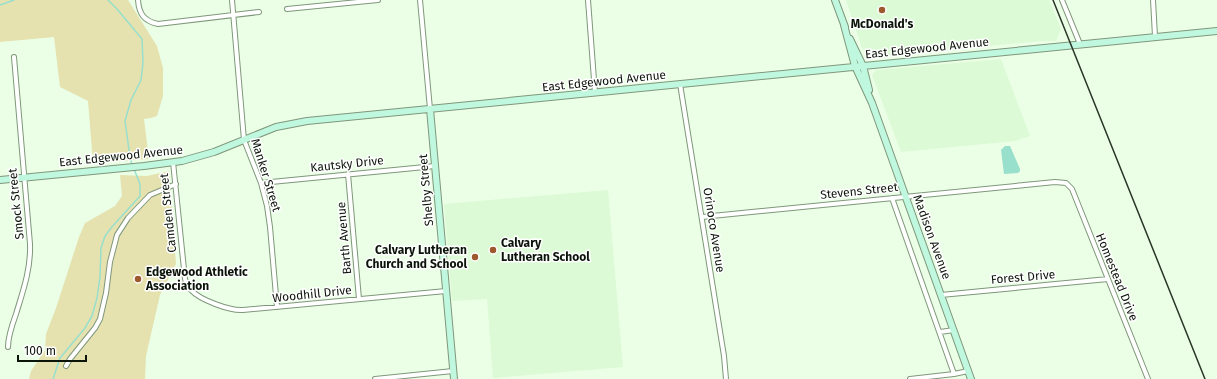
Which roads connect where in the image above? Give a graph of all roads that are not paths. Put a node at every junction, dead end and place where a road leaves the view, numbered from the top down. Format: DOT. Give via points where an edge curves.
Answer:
graph roads {
  1 [pos="138,0"];
  2 [pos="232,0"];
  3 [pos="378,0"];
  4 [pos="420,0"];
  5 [pos="588,0"];
  6 [pos="835,0"];
  7 [pos="1062,0"];
  8 [pos="1152,0"];
  9 [pos="287,9"];
  10 [pos="259,12"];
  11 [pos="233,14"];
  12 [pos="844,25"];
  13 [pos="1217,31"];
  14 [pos="1155,36"];
  15 [pos="1080,44"];
  16 [pos="14,57"];
  17 [pos="855,66"];
  18 [pos="863,66"];
  19 [pos="680,84"];
  20 [pos="595,93"];
  21 [pos="872,103"];
  22 [pos="430,109"];
  23 [pos="244,140"];
  24 [pos="173,162"];
  25 [pos="435,166"];
  26 [pos="348,174"];
  27 [pos="24,177"];
  28 [pos="0,180"];
  29 [pos="260,183"];
  30 [pos="1066,183"];
  31 [pos="176,184"];
  32 [pos="906,196"];
  33 [pos="892,198"];
  34 [pos="702,217"];
  35 [pos="1108,279"];
  36 [pos="187,285"];
  37 [pos="446,291"];
  38 [pos="941,295"];
  39 [pos="359,299"];
  40 [pos="277,307"];
  41 [pos="954,330"];
  42 [pos="940,332"];
  43 [pos="8,347"];
  44 [pos="66,366"];
  45 [pos="453,371"];
  46 [pos="968,371"];
  47 [pos="954,374"];
  48 [pos="375,379"];
  49 [pos="454,379"];
  50 [pos="726,379"];
  51 [pos="910,379"];
  52 [pos="971,379"];
  53 [pos="1148,379"];
  1 -- 11 [label="street" via="139,11 143,17 158,24"];
  2 -- 11 [label="street, Manker Street"];
  3 -- 9 [label="street"];
  4 -- 22 [label="street, Shelby Street"];
  5 -- 20 [label="street"];
  6 -- 12 [label="main road, Madison Avenue"];
  7 -- 15 [label="street"];
  8 -- 14 [label="street"];
  10 -- 11 [label="street"];
  11 -- 23 [label="street, Manker Street"];
  12 -- 17 [label="main road, Madison Avenue"];
  12 -- 18 [label="main road, Madison Avenue"];
  13 -- 14 [label="main road, East Edgewood Avenue"];
  14 -- 15 [label="main road, East Edgewood Avenue"];
  15 -- 18 [label="main road, East Edgewood Avenue"];
  16 -- 27 [label="street, Smock Street"];
  17 -- 18 [label="main road, East Edgewood Avenue"];
  17 -- 19 [label="main road, East Edgewood Avenue"];
  17 -- 21 [label="main road, Madison Avenue"];
  18 -- 21 [label="main road, Madison Avenue"];
  19 -- 20 [label="main road, East Edgewood Avenue"];
  19 -- 34 [label="street, Orinoco Avenue"];
  20 -- 22 [label="main road, East Edgewood Avenue"];
  21 -- 32 [label="main road, Madison Avenue"];
  22 -- 23 [label="main road, East Edgewood Avenue" via="301,121 276,127"];
  22 -- 25 [label="main road, Shelby Street"];
  23 -- 24 [label="main road, East Edgewood Avenue" via="206,155"];
  23 -- 29 [label="street, Manker Street"];
  24 -- 27 [label="main road, East Edgewood Avenue"];
  24 -- 31 [label="street, Camden Street"];
  25 -- 26 [label="street, Kautsky Drive"];
  25 -- 37 [label="main road, Shelby Street"];
  26 -- 29 [label="street, Kautsky Drive"];
  26 -- 39 [label="street, Barth Avenue"];
  27 -- 28 [label="main road, East Edgewood Avenue"];
  27 -- 43 [label="street, Smock Street" via="30,257 28,276"];
  29 -- 40 [label="street, Manker Street" via="269,218"];
  30 -- 32 [label="street, Stevens Street"];
  30 -- 35 [label="street, Homestead Drive" via="1072,189"];
  31 -- 36 [label="street, Camden Street"];
  31 -- 44 [label="street" via="150,195 128,218 117,235 100,319"];
  32 -- 33 [label="street, Stevens Street"];
  32 -- 38 [label="main road, Madison Avenue"];
  33 -- 34 [label="street, Stevens Street"];
  33 -- 42 [label="street, Madison Avenue"];
  34 -- 50 [label="street, Orinoco Avenue"];
  35 -- 38 [label="street, Forest Drive"];
  35 -- 53 [label="street, Homestead Drive"];
  36 -- 40 [label="street, Woodhill Drive" via="195,294 230,310"];
  37 -- 39 [label="street, Woodhill Drive"];
  37 -- 45 [label="main road, Shelby Street"];
  38 -- 41 [label="main road, Madison Avenue"];
  39 -- 40 [label="street, Woodhill Drive"];
  41 -- 42 [label="street"];
  41 -- 46 [label="main road, Madison Avenue"];
  42 -- 47 [label="street, Madison Avenue"];
  45 -- 48 [label="street"];
  45 -- 49 [label="main road, Shelby Street"];
  46 -- 47 [label="street"];
  46 -- 52 [label="main road, Madison Avenue"];
  47 -- 51 [label="street"];
}
